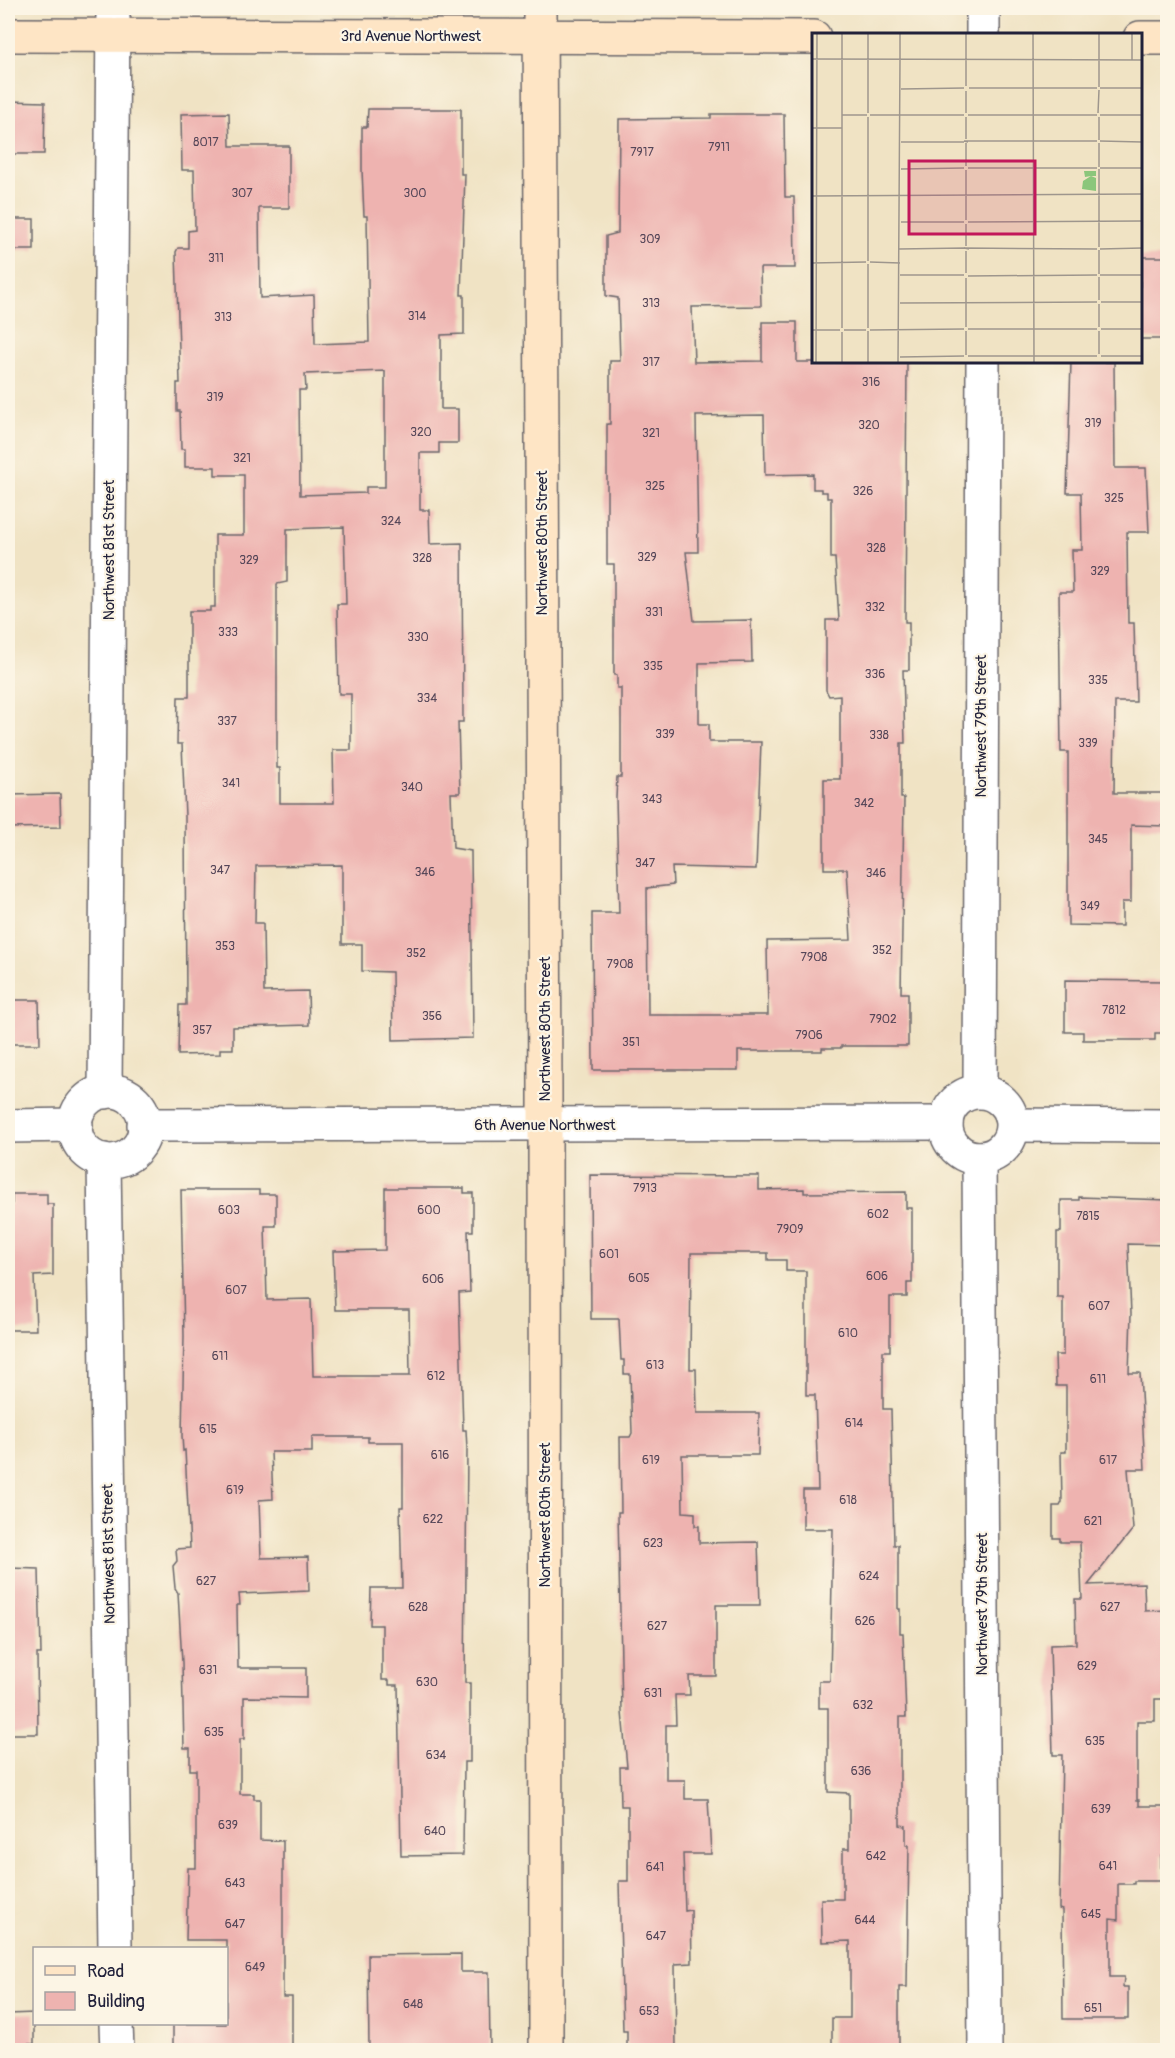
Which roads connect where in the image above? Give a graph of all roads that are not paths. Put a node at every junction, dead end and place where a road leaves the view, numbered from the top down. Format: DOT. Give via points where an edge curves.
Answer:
graph roads {
  1 [pos="983,8"];
  2 [pos="113,22"];
  3 [pos="539,22"];
  4 [pos="983,33"];
  5 [pos="8,35"];
  6 [pos="812,37"];
  7 [pos="1142,38"];
  8 [pos="1167,38"];
  9 [pos="983,363"];
  10 [pos="980,1091"];
  11 [pos="105,1092"];
  12 [pos="946,1123"];
  13 [pos="76,1125"];
  14 [pos="144,1125"];
  15 [pos="1013,1125"];
  16 [pos="8,1126"];
  17 [pos="545,1126"];
  18 [pos="1167,1126"];
  19 [pos="979,1158"];
  20 [pos="104,1160"];
  21 [pos="115,1947"];
  22 [pos="116,2025"];
  23 [pos="117,2050"];
  24 [pos="546,2050"];
  25 [pos="985,2050"];
  1 -- 4 [label="street"];
  2 -- 3 [label="street, 3rd Avenue Northwest"];
  2 -- 5 [label="street, 3rd Avenue Northwest"];
  2 -- 11 [label="street, Northwest 81st Street"];
  3 -- 6 [label="street, 3rd Avenue Northwest"];
  3 -- 17 [label="street, Northwest 80th Street"];
  7 -- 8 [label="street"];
  9 -- 10 [label="street, Northwest 79th Street"];
  10 -- 12 [label="street" via="959,1098"];
  10 -- 15 [label="street" via="1001,1100"];
  11 -- 13 [label="street" via="83,1104"];
  11 -- 14 [label="street" via="124,1094 135,1101"];
  12 -- 17 [label="street, 6th Avenue Northwest"];
  12 -- 19 [label="street" via="955,1149"];
  13 -- 16 [label="street"];
  13 -- 20 [label="street" via="83,1147"];
  14 -- 17 [label="street, 6th Avenue Northwest"];
  14 -- 20 [label="street" via="141,1142 134,1151 115,1161"];
  15 -- 18 [label="street"];
  15 -- 19 [label="street" via="1004,1148 995,1155"];
  17 -- 24 [label="street, Northwest 80th Street"];
  19 -- 25 [label="street, Northwest 79th Street"];
  20 -- 21 [label="street, Northwest 81st Street"];
  22 -- 23 [label="street"];
}
